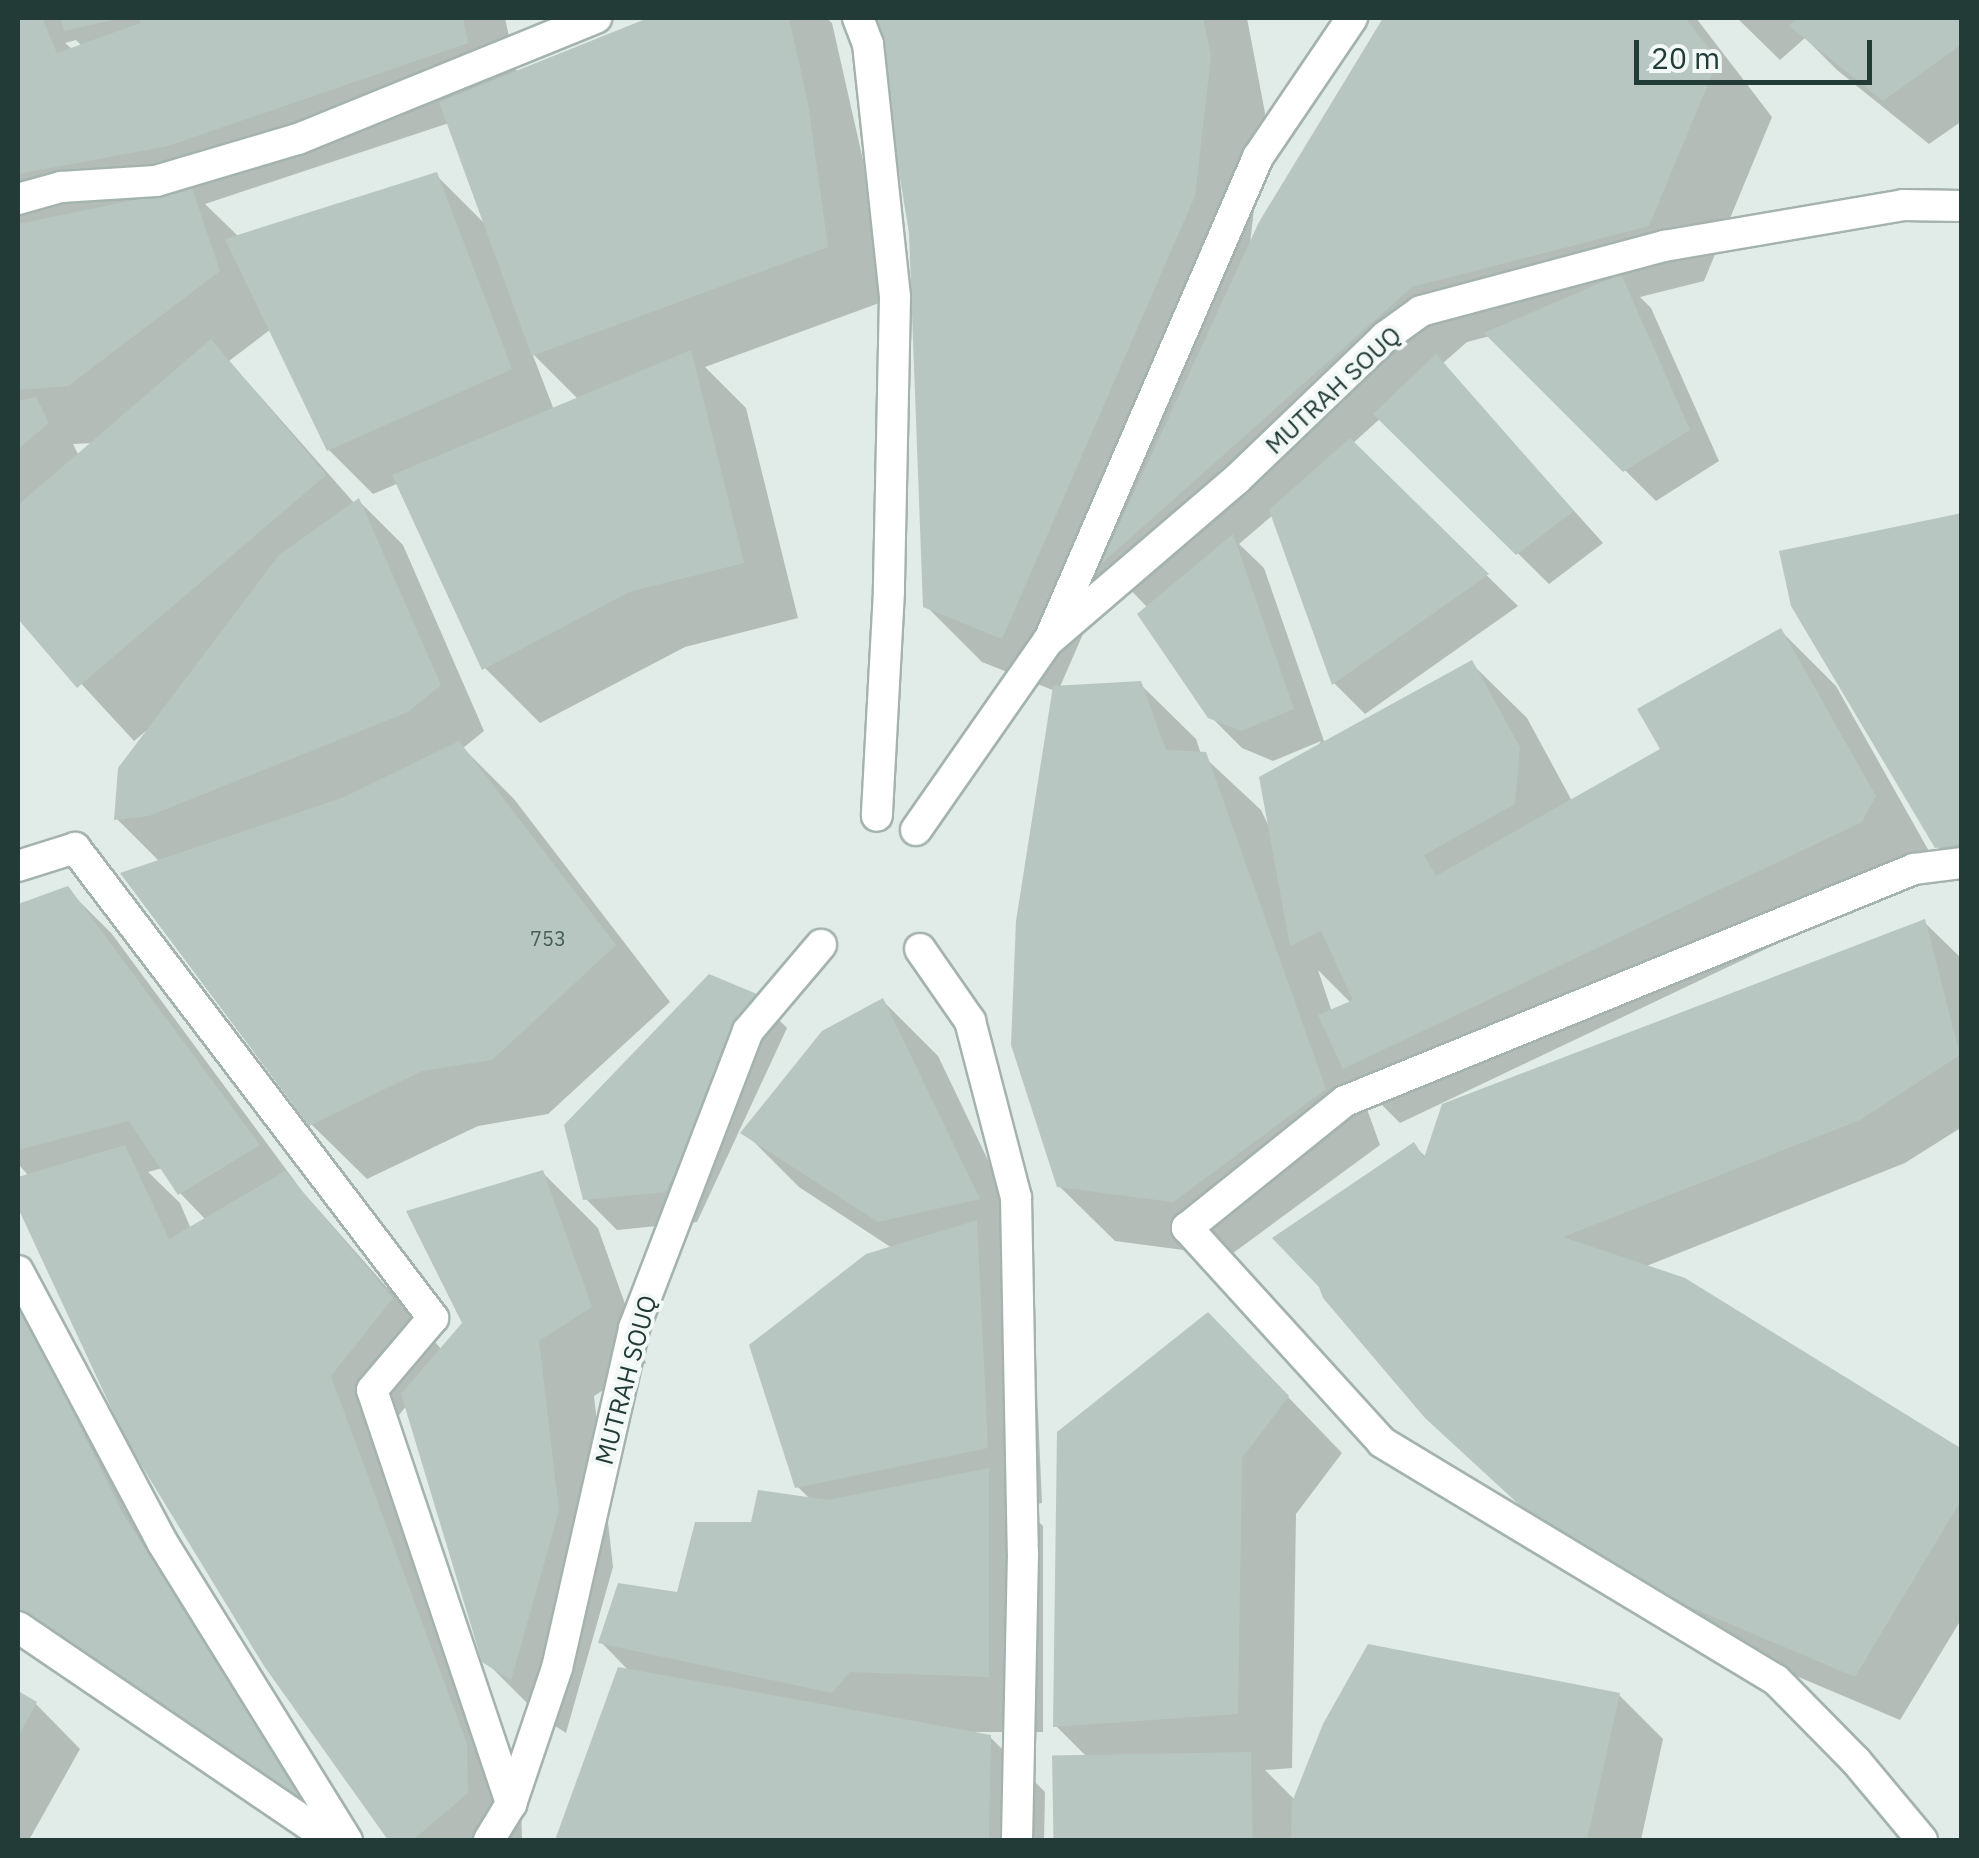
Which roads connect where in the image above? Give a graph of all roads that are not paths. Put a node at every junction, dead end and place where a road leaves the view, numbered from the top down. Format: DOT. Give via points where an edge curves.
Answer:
graph roads {
  1 [pos="596,18"];
  2 [pos="858,18"];
  3 [pos="1352,18"];
  4 [pos="18,199"];
  5 [pos="1962,206"];
  6 [pos="1048,641"];
  7 [pos="878,816"];
  8 [pos="916,830"];
  9 [pos="1962,864"];
  10 [pos="18,866"];
  11 [pos="821,945"];
  12 [pos="920,950"];
  13 [pos="18,1271"];
  14 [pos="18,1627"];
  15 [pos="512,1804"];
  16 [pos="332,1840"];
  17 [pos="347,1840"];
  18 [pos="488,1840"];
  19 [pos="1017,1840"];
  20 [pos="1922,1840"];
  1 -- 4 [label="street" via="298,139 156,182 61,187"];
  2 -- 7 [label="street" via="868,44 895,297"];
  3 -- 6 [label="street" via="1258,157"];
  5 -- 6 [label="street, MUTRAH SOUQ" via="1903,205 1664,246 1422,311"];
  6 -- 8 [label="street, MUTRAH SOUQ"];
  9 -- 20 [label="street" via="1914,869 1346,1101 1187,1228 1382,1442 1776,1680"];
  10 -- 15 [label="street" via="75,848 433,1318 372,1390"];
  11 -- 15 [label="street, MUTRAH SOUQ" via="748,1031 634,1328 557,1668"];
  12 -- 19 [label="street" via="970,1022 1016,1197 1023,1553"];
  13 -- 17 [label="street" via="162,1542"];
  14 -- 16 [label="street"];
  15 -- 18 [label="street, MUTRAH SOUQ"];
}
